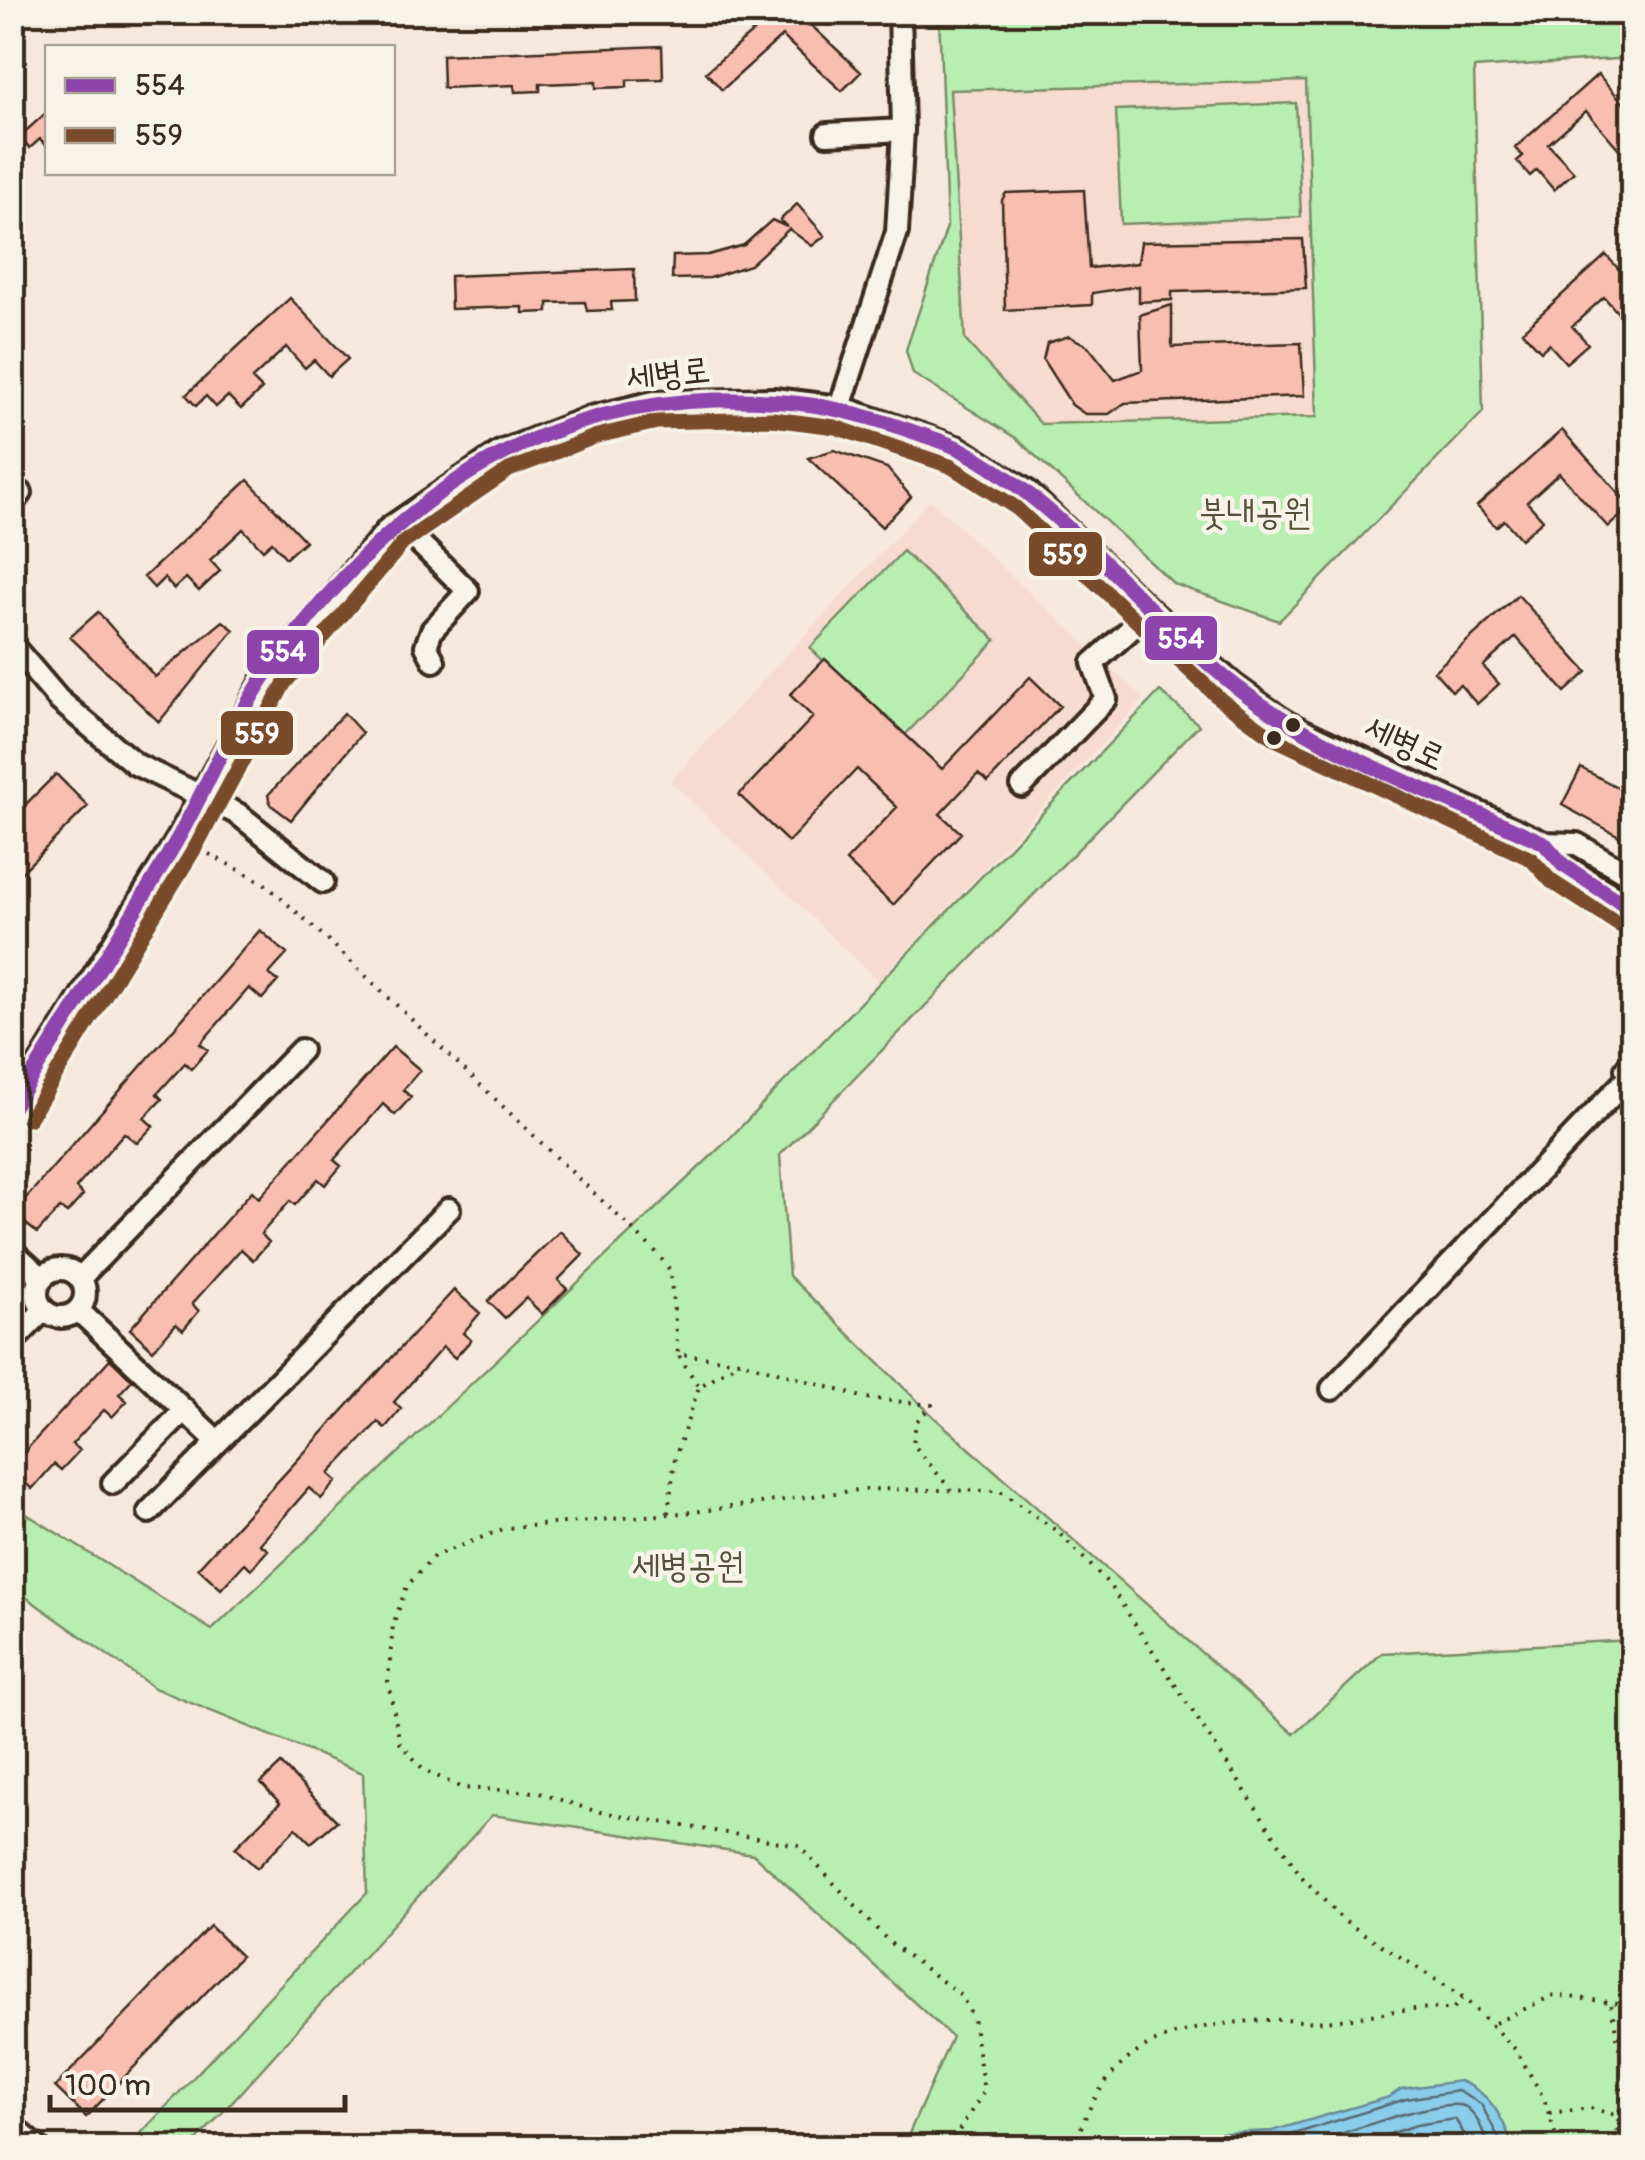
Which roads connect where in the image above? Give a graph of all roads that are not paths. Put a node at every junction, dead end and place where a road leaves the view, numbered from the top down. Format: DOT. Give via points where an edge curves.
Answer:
graph roads {
  1 [pos="900,12"];
  2 [pos="902,130"];
  3 [pos="827,134"];
  4 [pos="840,408"];
  5 [pos="398,522"];
  6 [pos="1151,611"];
  7 [pos="12,645"];
  8 [pos="434,661"];
  9 [pos="1022,786"];
  10 [pos="202,796"];
  11 [pos="1544,843"];
  12 [pos="1632,876"];
  13 [pos="323,882"];
  14 [pos="1632,910"];
  15 [pos="301,1050"];
  16 [pos="1631,1072"];
  17 [pos="12,1110"];
  18 [pos="450,1210"];
  19 [pos="12,1250"];
  20 [pos="42,1278"];
  21 [pos="80,1278"];
  22 [pos="44,1310"];
  23 [pos="78,1310"];
  24 [pos="12,1342"];
  25 [pos="1332,1389"];
  26 [pos="184,1410"];
  27 [pos="218,1442"];
  28 [pos="113,1482"];
  29 [pos="150,1512"];
  30 [pos="12,2126"];
  31 [pos="38,2148"];
  1 -- 2 [label="street"];
  2 -- 3 [label="street"];
  2 -- 4 [label="street" via="897,232"];
  4 -- 5 [label="street, 세병로" via="708,398 591,417 500,452"];
  4 -- 6 [label="street, 세병로" via="974,456 1027,491"];
  5 -- 8 [label="street" via="468,592 432,630 426,646"];
  5 -- 10 [label="street, 세병로" via="267,673"];
  6 -- 9 [label="street" via="1093,663 1106,698"];
  6 -- 11 [label="street, 세병로" via="1286,723"];
  7 -- 10 [label="street" via="59,700 134,764"];
  10 -- 13 [label="street" via="238,814"];
  10 -- 17 [label="street, 세병로"];
  11 -- 12 [label="street, 세병로" via="1578,844"];
  11 -- 14 [label="street, 세병로" via="1557,865"];
  15 -- 21 [label="street"];
  16 -- 25 [label="street"];
  18 -- 27 [label="street"];
  19 -- 20 [label="street"];
  20 -- 21 [label="street" via="59,1269"];
  20 -- 22 [label="street" via="37,1296"];
  21 -- 23 [label="street" via="85,1292"];
  22 -- 23 [label="street" via="58,1317"];
  22 -- 24 [label="street"];
  23 -- 26 [label="street"];
  26 -- 27 [label="street"];
  26 -- 28 [label="street"];
  27 -- 29 [label="street"];
  30 -- 31 [label="street"];
}
